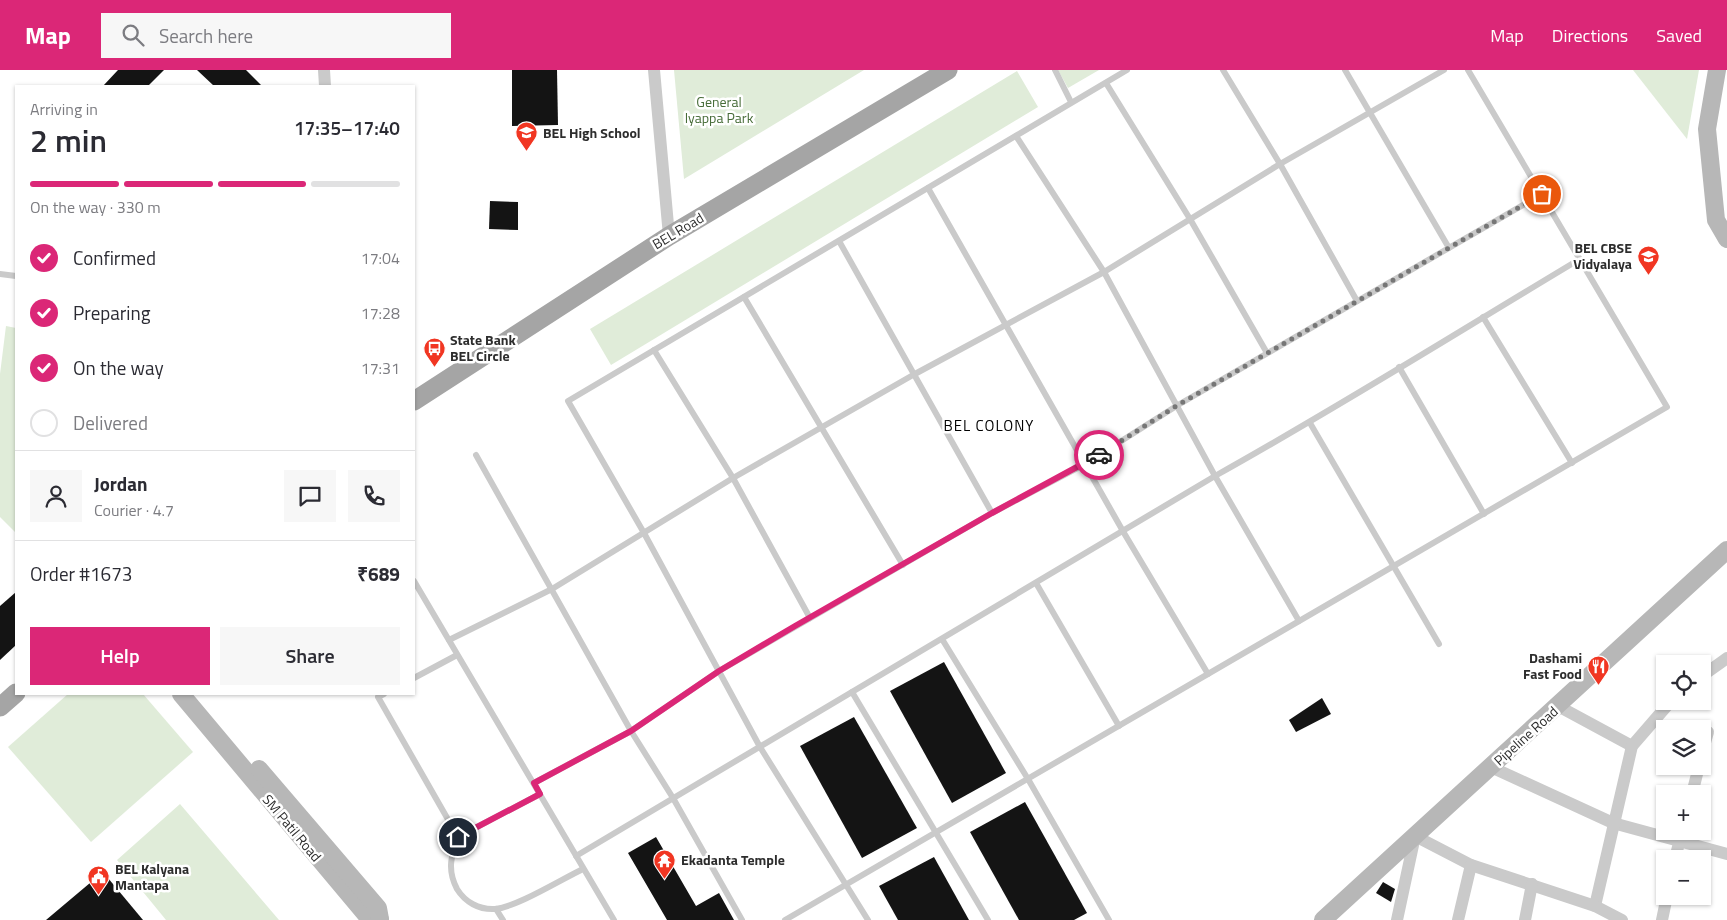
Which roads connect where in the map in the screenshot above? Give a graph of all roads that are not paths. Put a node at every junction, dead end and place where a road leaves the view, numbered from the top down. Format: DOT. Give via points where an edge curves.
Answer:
graph roads {
  1 [pos="324,70"];
  2 [pos="654,70"];
  3 [pos="948,70"];
  4 [pos="1055,70"];
  5 [pos="1127,70"];
  6 [pos="1223,70"];
  7 [pos="1345,70"];
  8 [pos="1444,70"];
  9 [pos="1468,70"];
  10 [pos="1717,70"];
  11 [pos="1106,82"];
  12 [pos="325,85"];
  13 [pos="1071,102"];
  14 [pos="1369,113"];
  15 [pos="1016,136"];
  16 [pos="1280,164"];
  17 [pos="928,188"];
  18 [pos="1542,194"];
  19 [pos="1190,218"];
  20 [pos="670,236"];
  21 [pos="1727,239"];
  22 [pos="839,240"];
  23 [pos="1449,248"];
  24 [pos="1580,260"];
  25 [pos="1104,272"];
  26 [pos="0,274"];
  27 [pos="15,276"];
  28 [pos="744,297"];
  29 [pos="1357,301"];
  30 [pos="1483,317"];
  31 [pos="1007,326"];
  32 [pos="654,350"];
  33 [pos="1267,353"];
  34 [pos="1398,367"];
  35 [pos="913,375"];
  36 [pos="415,400"];
  37 [pos="1178,405"];
  38 [pos="1310,423"];
  39 [pos="822,427"];
  40 [pos="476,455"];
  41 [pos="1572,463"];
  42 [pos="1084,464"];
  43 [pos="1215,476"];
  44 [pos="733,478"];
  45 [pos="992,513"];
  46 [pos="1484,514"];
  47 [pos="644,533"];
  48 [pos="1124,533"];
  49 [pos="1727,550"];
  50 [pos="903,564"];
  51 [pos="1394,566"];
  52 [pos="1036,582"];
  53 [pos="415,583"];
  54 [pos="552,589"];
  55 [pos="810,618"];
  56 [pos="1299,621"];
  57 [pos="942,639"];
  58 [pos="449,640"];
  59 [pos="1439,644"];
  60 [pos="457,655"];
  61 [pos="1727,658"];
  62 [pos="1711,670"];
  63 [pos="719,671"];
  64 [pos="1208,674"];
  65 [pos="415,677"];
  66 [pos="852,692"];
  67 [pos="15,694"];
  68 [pos="182,695"];
  69 [pos="198,695"];
  70 [pos="382,695"];
  71 [pos="1558,706"];
  72 [pos="0,707"];
  73 [pos="1663,710"];
  74 [pos="1119,726"];
  75 [pos="631,731"];
  76 [pos="1632,746"];
  77 [pos="760,747"];
  78 [pos="1491,767"];
  79 [pos="1028,779"];
  80 [pos="534,783"];
  81 [pos="540,794"];
  82 [pos="673,798"];
  83 [pos="1613,823"];
  84 [pos="1656,831"];
  85 [pos="936,832"];
  86 [pos="1416,836"];
  87 [pos="458,837"];
  88 [pos="1690,840"];
  89 [pos="1727,854"];
  90 [pos="576,856"];
  91 [pos="1471,865"];
  92 [pos="583,869"];
  93 [pos="1532,884"];
  94 [pos="845,885"];
  95 [pos="1665,905"];
  96 [pos="1595,906"];
  97 [pos="496,909"];
  98 [pos="1614,919"];
  99 [pos="380,920"];
  100 [pos="503,920"];
  101 [pos="614,920"];
  102 [pos="742,920"];
  103 [pos="785,920"];
  104 [pos="868,920"];
  105 [pos="988,920"];
  106 [pos="1109,920"];
  107 [pos="1323,920"];
  108 [pos="1397,920"];
  109 [pos="1458,920"];
  110 [pos="1525,920"];
  111 [pos="1662,920"];
  1 -- 12 [label="street"];
  2 -- 20 [label="street"];
  3 -- 20 [label="main road, BEL Road"];
  4 -- 13 [label="lane"];
  5 -- 11 [label="lane"];
  6 -- 16 [label="lane"];
  7 -- 14 [label="lane"];
  8 -- 14 [label="lane"];
  9 -- 18 [label="lane"];
  10 -- 21 [label="street" via="1707,129 1716,220"];
  11 -- 13 [label="lane"];
  11 -- 19 [label="lane"];
  13 -- 15 [label="lane"];
  14 -- 16 [label="lane"];
  14 -- 23 [label="lane"];
  15 -- 17 [label="lane"];
  15 -- 25 [label="lane"];
  16 -- 19 [label="lane"];
  16 -- 29 [label="lane"];
  17 -- 22 [label="lane"];
  17 -- 31 [label="lane"];
  18 -- 23 [label="lane"];
  18 -- 24 [label="lane"];
  19 -- 25 [label="lane"];
  19 -- 33 [label="lane"];
  20 -- 36 [label="main road, BEL Road"];
  22 -- 28 [label="lane"];
  22 -- 35 [label="lane"];
  23 -- 29 [label="lane"];
  24 -- 30 [label="lane"];
  24 -- 41 [label="lane" via="1667,407"];
  25 -- 31 [label="lane"];
  25 -- 37 [label="lane"];
  26 -- 27 [label="lane"];
  28 -- 32 [label="lane"];
  28 -- 39 [label="lane"];
  29 -- 33 [label="lane"];
  30 -- 34 [label="lane"];
  30 -- 41 [label="lane"];
  31 -- 35 [label="lane"];
  31 -- 42 [label="lane"];
  32 -- 44 [label="lane"];
  32 -- 47 [label="lane" via="568,401"];
  33 -- 37 [label="lane"];
  34 -- 38 [label="lane"];
  34 -- 46 [label="lane"];
  35 -- 39 [label="lane"];
  35 -- 45 [label="lane"];
  37 -- 42 [label="lane"];
  37 -- 43 [label="lane"];
  38 -- 43 [label="lane"];
  38 -- 51 [label="lane"];
  39 -- 44 [label="lane"];
  39 -- 50 [label="lane"];
  40 -- 54 [label="lane"];
  41 -- 46 [label="lane"];
  42 -- 45 [label="lane"];
  42 -- 48 [label="lane"];
  43 -- 48 [label="lane"];
  43 -- 56 [label="lane"];
  44 -- 47 [label="lane"];
  44 -- 55 [label="lane"];
  45 -- 50 [label="lane"];
  46 -- 51 [label="lane"];
  47 -- 54 [label="lane"];
  47 -- 63 [label="lane"];
  48 -- 52 [label="lane"];
  48 -- 64 [label="lane"];
  49 -- 71 [label="street, Pipeline Road"];
  50 -- 55 [label="lane"];
  51 -- 56 [label="lane"];
  51 -- 59 [label="lane"];
  52 -- 57 [label="lane"];
  52 -- 74 [label="lane"];
  53 -- 58 [label="lane"];
  54 -- 58 [label="lane"];
  54 -- 75 [label="lane"];
  55 -- 63 [label="lane"];
  56 -- 64 [label="lane"];
  57 -- 66 [label="lane"];
  57 -- 79 [label="lane"];
  58 -- 60 [label="lane"];
  60 -- 65 [label="lane"];
  60 -- 80 [label="lane"];
  61 -- 62 [label="street"];
  63 -- 75 [label="lane"];
  63 -- 77 [label="lane"];
  64 -- 74 [label="lane"];
  66 -- 77 [label="lane"];
  66 -- 85 [label="lane"];
  67 -- 72 [label="main road"];
  68 -- 99 [label="street, SM Patil Road" via="368,917"];
  69 -- 99 [label="street" via="378,908"];
  70 -- 87 [label="lane" via="378,697"];
  71 -- 76 [label="street"];
  71 -- 78 [label="street, Pipeline Road"];
  73 -- 76 [label="street"];
  74 -- 79 [label="lane"];
  75 -- 80 [label="lane"];
  75 -- 82 [label="lane"];
  76 -- 83 [label="street"];
  77 -- 82 [label="lane"];
  77 -- 94 [label="lane"];
  78 -- 83 [label="street"];
  78 -- 86 [label="street, Pipeline Road"];
  79 -- 85 [label="lane"];
  79 -- 106 [label="lane"];
  80 -- 81 [label="lane"];
  81 -- 87 [label="lane"];
  81 -- 90 [label="lane"];
  82 -- 90 [label="lane"];
  82 -- 102 [label="lane"];
  83 -- 84 [label="street"];
  83 -- 96 [label="street"];
  85 -- 94 [label="lane"];
  85 -- 105 [label="lane"];
  86 -- 91 [label="street"];
  86 -- 107 [label="street, Pipeline Road"];
  86 -- 108 [label="street"];
  87 -- 97 [label="lane" via="450,856 450,876 461,896 478,908"];
  88 -- 89 [label="street"];
  90 -- 92 [label="lane"];
  91 -- 93 [label="street"];
  91 -- 109 [label="street"];
  92 -- 97 [label="lane"];
  92 -- 101 [label="lane"];
  93 -- 96 [label="street"];
  93 -- 110 [label="street"];
  94 -- 103 [label="lane"];
  94 -- 104 [label="lane"];
  95 -- 111 [label="street"];
  96 -- 98 [label="street"];
  97 -- 100 [label="lane"];
}
